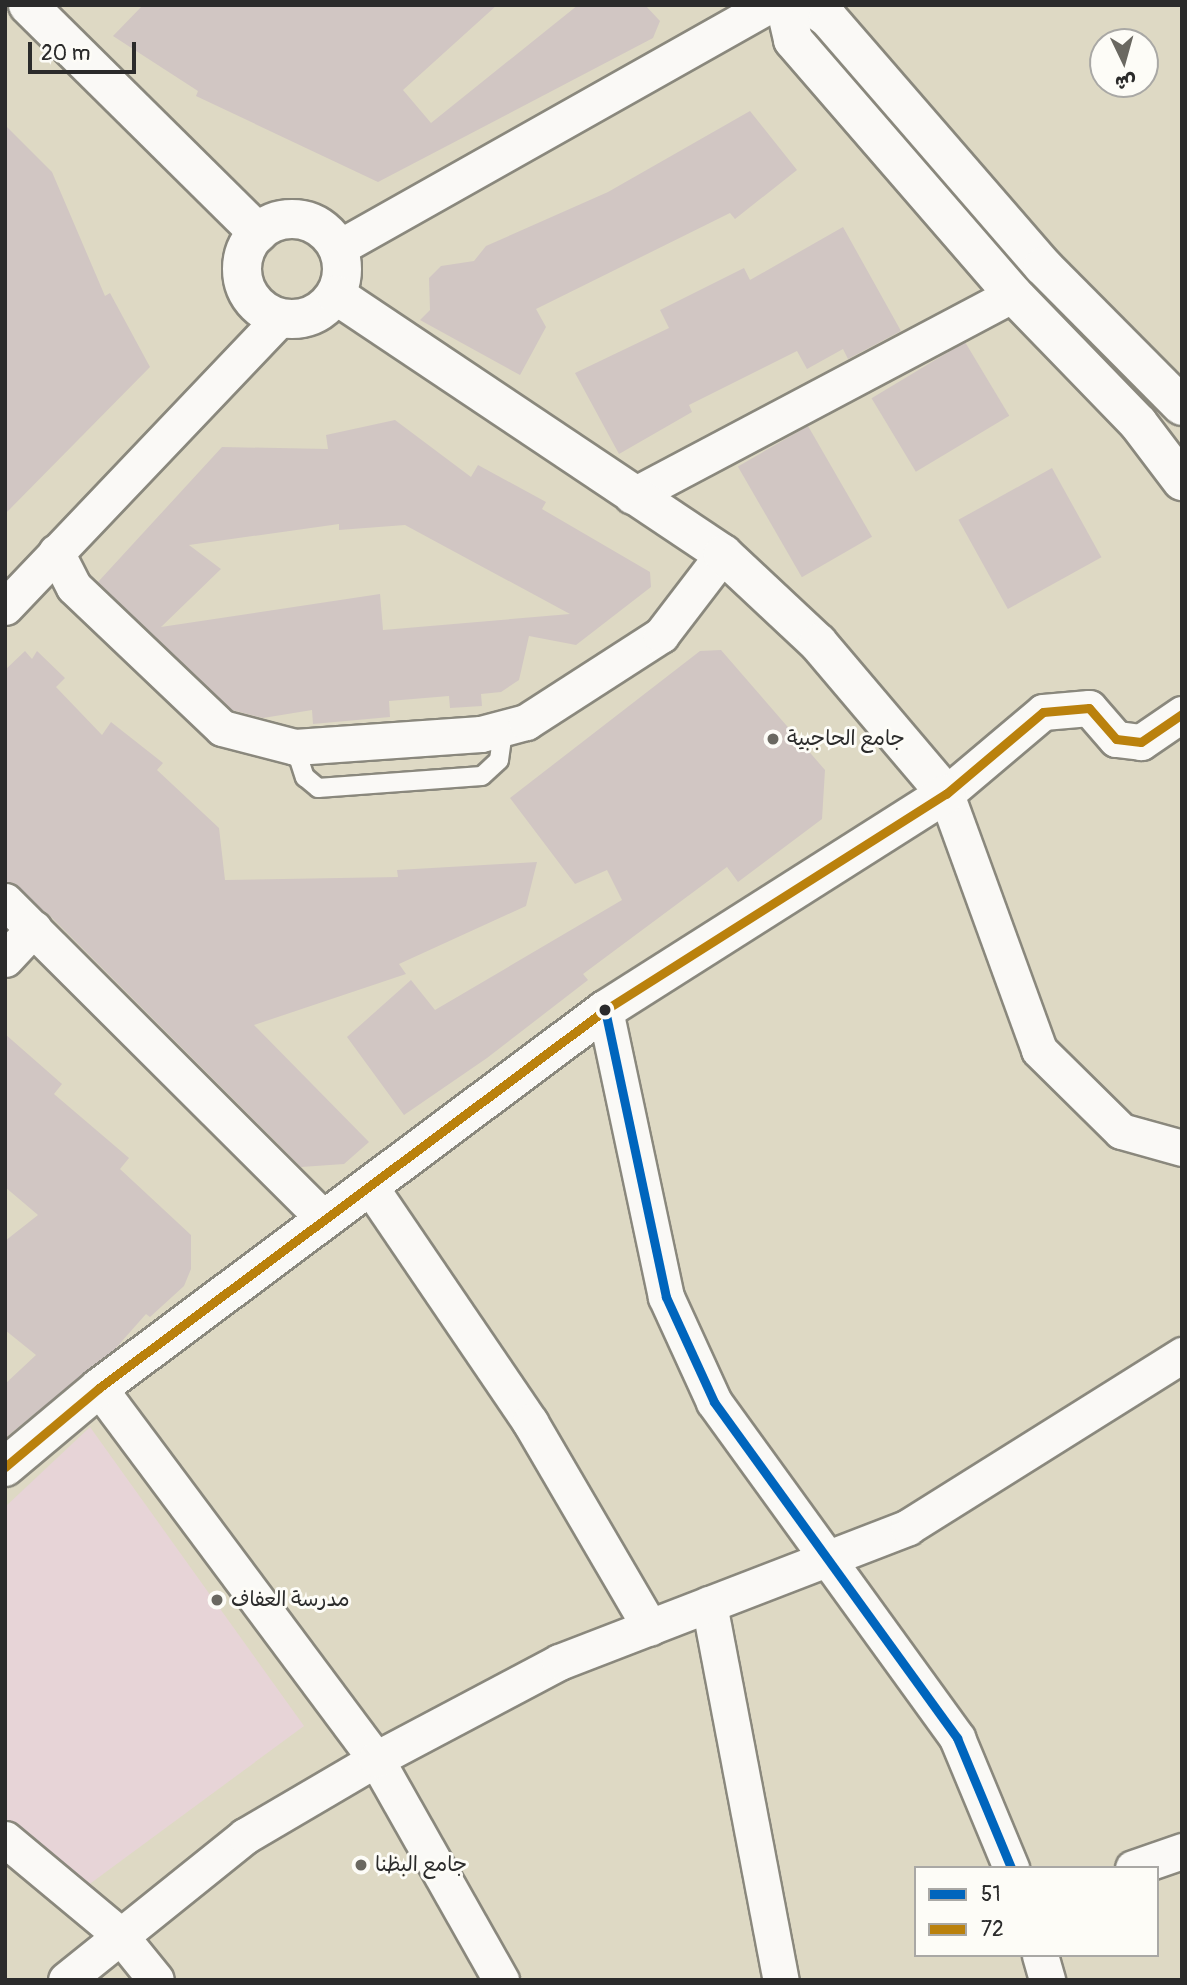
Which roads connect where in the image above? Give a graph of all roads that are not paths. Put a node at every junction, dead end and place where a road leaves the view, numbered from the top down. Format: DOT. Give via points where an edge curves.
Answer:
graph roads {
  1 [pos="28,5"];
  2 [pos="769,5"];
  3 [pos="785,5"];
  4 [pos="810,5"];
  5 [pos="258,233"];
  6 [pos="338,248"];
  7 [pos="1013,294"];
  8 [pos="336,295"];
  9 [pos="280,318"];
  10 [pos="1182,405"];
  11 [pos="1169,435"];
  12 [pos="1182,481"];
  13 [pos="632,496"];
  14 [pos="56,552"];
  15 [pos="723,554"];
  16 [pos="5,607"];
  17 [pos="1182,714"];
  18 [pos="946,794"];
  19 [pos="5,901"];
  20 [pos="34,928"];
  21 [pos="5,959"];
  22 [pos="605,1010"];
  23 [pos="1182,1148"];
  24 [pos="369,1185"];
  25 [pos="323,1218"];
  26 [pos="1182,1355"];
  27 [pos="99,1388"];
  28 [pos="5,1467"];
  29 [pos="833,1560"];
  30 [pos="709,1604"];
  31 [pos="650,1627"];
  32 [pos="376,1759"];
  33 [pos="5,1839"];
  34 [pos="1182,1851"];
  35 [pos="1010,1866"];
  36 [pos="1139,1866"];
  37 [pos="118,1933"];
  38 [pos="1041,1957"];
  39 [pos="66,1980"];
  40 [pos="156,1980"];
  41 [pos="500,1980"];
  42 [pos="781,1980"];
  43 [pos="1047,1980"];
  1 -- 5 [label="street"];
  2 -- 6 [label="street"];
  3 -- 7 [label="street" via="793,40"];
  4 -- 10 [label="street" via="828,18 1043,266"];
  5 -- 6 [label="street" via="292,219 327,233"];
  5 -- 9 [label="street" via="244,256 243,282 250,299"];
  6 -- 8 [label="street" via="342,264"];
  7 -- 11 [label="street"];
  7 -- 13 [label="street"];
  8 -- 9 [label="street" via="312,316"];
  8 -- 13 [label="street"];
  9 -- 14 [label="street"];
  11 -- 12 [label="street"];
  13 -- 15 [label="street"];
  14 -- 15 [label="street" via="74,587 222,728 295,747 503,730 551,708 661,635"];
  14 -- 16 [label="street"];
  15 -- 18 [label="street" via="818,643"];
  17 -- 18 [label="street" via="1141,742 1116,739 1089,708 1043,712"];
  18 -- 22 [label="street"];
  18 -- 23 [label="street" via="1039,1050 1121,1131"];
  19 -- 20 [label="street"];
  20 -- 21 [label="street"];
  20 -- 25 [label="street"];
  22 -- 24 [label="street"];
  22 -- 29 [label="street" via="666,1297 714,1402"];
  24 -- 25 [label="street"];
  24 -- 31 [label="street" via="530,1422"];
  25 -- 27 [label="street"];
  26 -- 29 [label="street" via="908,1527"];
  27 -- 28 [label="street"];
  27 -- 32 [label="street"];
  29 -- 30 [label="street"];
  29 -- 35 [label="street" via="957,1738"];
  30 -- 31 [label="street"];
  30 -- 42 [label="street"];
  31 -- 32 [label="street" via="559,1662"];
  32 -- 37 [label="street" via="245,1836"];
  32 -- 41 [label="street"];
  33 -- 37 [label="street"];
  34 -- 36 [label="street"];
  37 -- 39 [label="street"];
  37 -- 40 [label="street"];
  38 -- 43 [label="street"];
}
